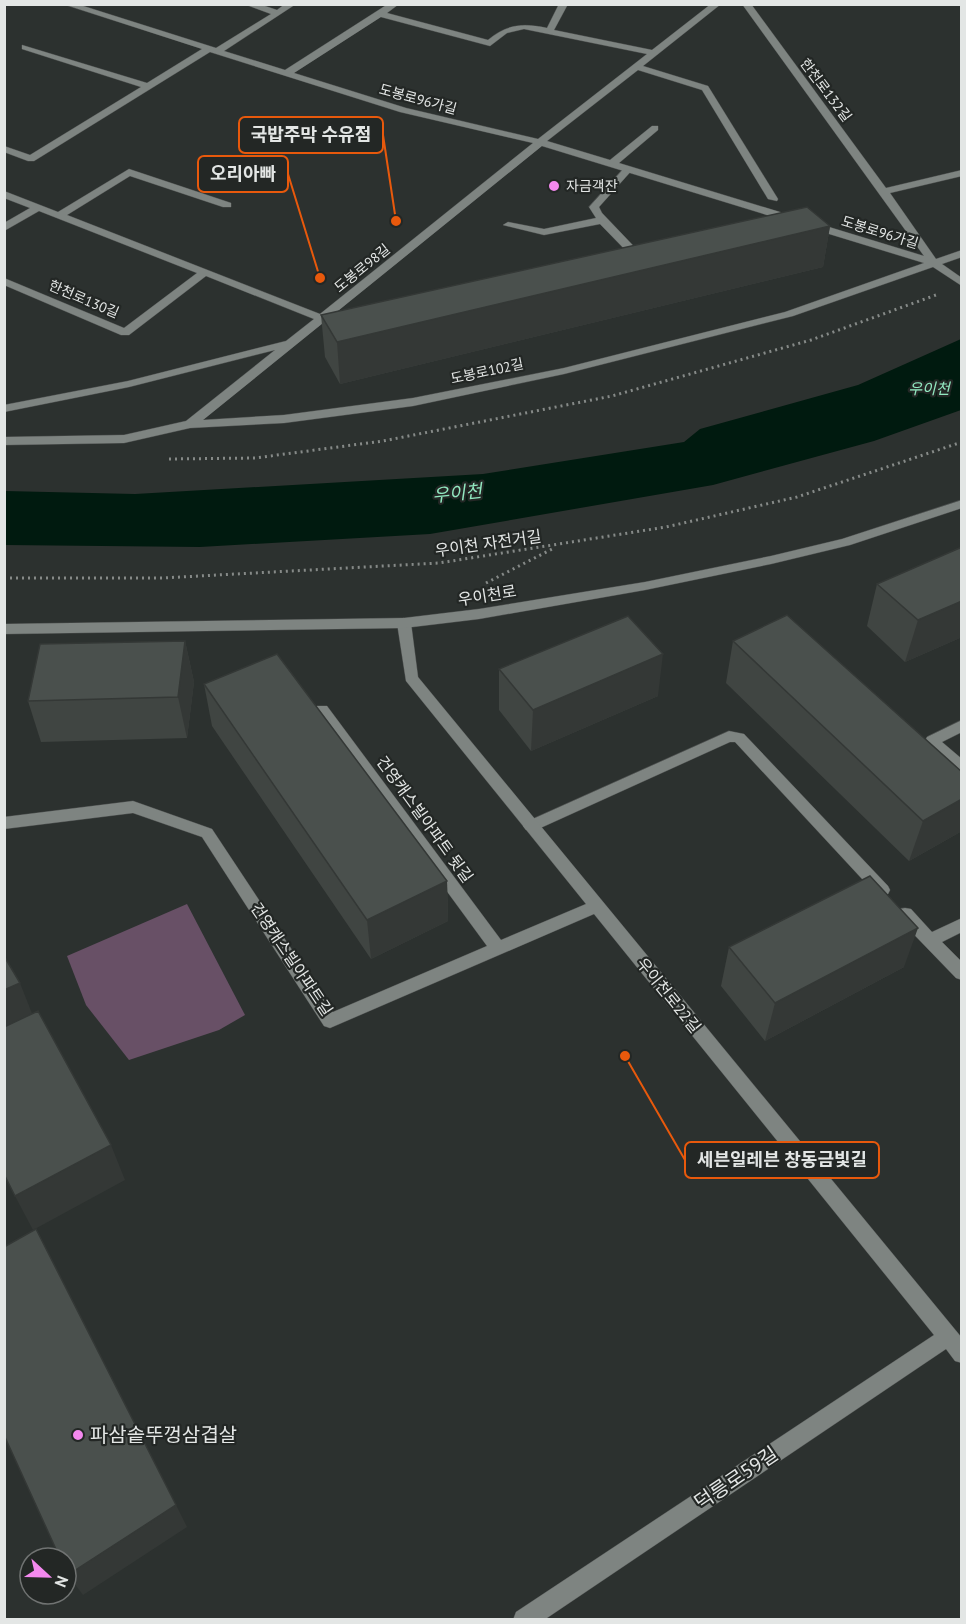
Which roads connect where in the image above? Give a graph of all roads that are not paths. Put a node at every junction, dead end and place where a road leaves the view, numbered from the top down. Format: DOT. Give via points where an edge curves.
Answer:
graph roads {
  1 [pos="67,4"];
  2 [pos="113,4"];
  3 [pos="248,4"];
  4 [pos="292,4"];
  5 [pos="395,4"];
  6 [pos="564,4"];
  7 [pos="717,4"];
  8 [pos="746,4"];
  9 [pos="278,13"];
  10 [pos="96,14"];
  11 [pos="380,14"];
  12 [pos="550,30"];
  13 [pos="25,47"];
  14 [pos="213,50"];
  15 [pos="654,53"];
  16 [pos="636,67"];
  17 [pos="287,74"];
  18 [pos="149,87"];
  19 [pos="655,128"];
  20 [pos="540,142"];
  21 [pos="4,149"];
  22 [pos="612,164"];
  23 [pos="628,169"];
  24 [pos="962,173"];
  25 [pos="884,191"];
  26 [pos="4,194"];
  27 [pos="773,200"];
  28 [pos="227,205"];
  29 [pos="39,207"];
  30 [pos="60,215"];
  31 [pos="603,220"];
  32 [pos="508,225"];
  33 [pos="4,228"];
  34 [pos="962,253"];
  35 [pos="933,262"];
  36 [pos="630,264"];
  37 [pos="205,272"];
  38 [pos="4,281"];
  39 [pos="962,283"];
  40 [pos="322,318"];
  41 [pos="291,343"];
  42 [pos="4,409"];
  43 [pos="190,424"];
  44 [pos="4,441"];
  45 [pos="962,504"];
  46 [pos="404,623"];
  47 [pos="4,629"];
  48 [pos="322,710"];
  49 [pos="962,725"];
  50 [pos="962,768"];
  51 [pos="4,823"];
  52 [pos="531,826"];
  53 [pos="596,906"];
  54 [pos="962,924"];
  55 [pos="930,940"];
  56 [pos="498,948"];
  57 [pos="962,973"];
  58 [pos="947,1337"];
  59 [pos="962,1354"];
  60 [pos="524,1620"];
  1 -- 10 [label="street, 도봉로96가길"];
  2 -- 10 [label="street"];
  3 -- 9 [label="street"];
  4 -- 9 [label="street"];
  5 -- 11 [label="street"];
  6 -- 12 [label="street"];
  7 -- 15 [label="street, 도봉로98길"];
  8 -- 25 [label="street, 한천로132길"];
  9 -- 14 [label="street"];
  10 -- 14 [label="street, 도봉로96가길"];
  11 -- 12 [label="street" via="490,43 504,31 524,26"];
  11 -- 17 [label="street"];
  12 -- 15 [label="street"];
  13 -- 18 [label="street"];
  14 -- 17 [label="street, 도봉로96가길"];
  14 -- 18 [label="street"];
  15 -- 16 [label="street, 도봉로98길"];
  16 -- 20 [label="street, 도봉로98길"];
  16 -- 27 [label="street" via="705,88"];
  17 -- 20 [label="street, 도봉로96가길" via="403,110"];
  18 -- 21 [label="street" via="31,159"];
  19 -- 22 [label="street"];
  20 -- 22 [label="street, 도봉로96가길"];
  20 -- 40 [label="street, 도봉로98길"];
  22 -- 23 [label="street, 도봉로96가길"];
  23 -- 31 [label="street" via="594,207"];
  23 -- 35 [label="street, 도봉로96가길"];
  24 -- 25 [label="street"];
  25 -- 35 [label="street, 한천로132길"];
  26 -- 29 [label="street"];
  28 -- 30 [label="street" via="129,172"];
  29 -- 30 [label="street"];
  29 -- 33 [label="street"];
  30 -- 37 [label="street"];
  31 -- 32 [label="street" via="544,232"];
  31 -- 36 [label="street" via="648,261"];
  34 -- 35 [label="street, 도봉로102길"];
  35 -- 39 [label="street"];
  35 -- 43 [label="street, 도봉로102길" via="789,314 564,371 413,402 284,419"];
  37 -- 38 [label="street, 한천로130길" via="125,333"];
  37 -- 40 [label="street"];
  40 -- 41 [label="street, 도봉로98길"];
  41 -- 42 [label="street" via="129,384"];
  41 -- 43 [label="street, 도봉로98길"];
  43 -- 44 [label="street, 도봉로102길" via="124,439"];
  45 -- 46 [label="street, 우이천로" via="845,542 771,560 589,596"];
  46 -- 47 [label="street, 우이천로"];
  46 -- 52 [label="street, 우이천로22길" via="411,678"];
  48 -- 56 [label="street, 건영캐스빌아파트 뒷길"];
  49 -- 50 [label="street" via="932,741"];
  51 -- 56 [label="street, 건영캐스빌아파트길" via="133,807 207,833 330,1020"];
  52 -- 53 [label="street, 우이천로22길"];
  52 -- 55 [label="street" via="729,736 739,738"];
  53 -- 56 [label="street, 건영캐스빌아파트길"];
  53 -- 58 [label="street, 우이천로22길"];
  54 -- 55 [label="street"];
  55 -- 57 [label="street"];
  58 -- 59 [label="street, 우이천로22길"];
  58 -- 60 [label="street, 덕릉로59길"];
}
